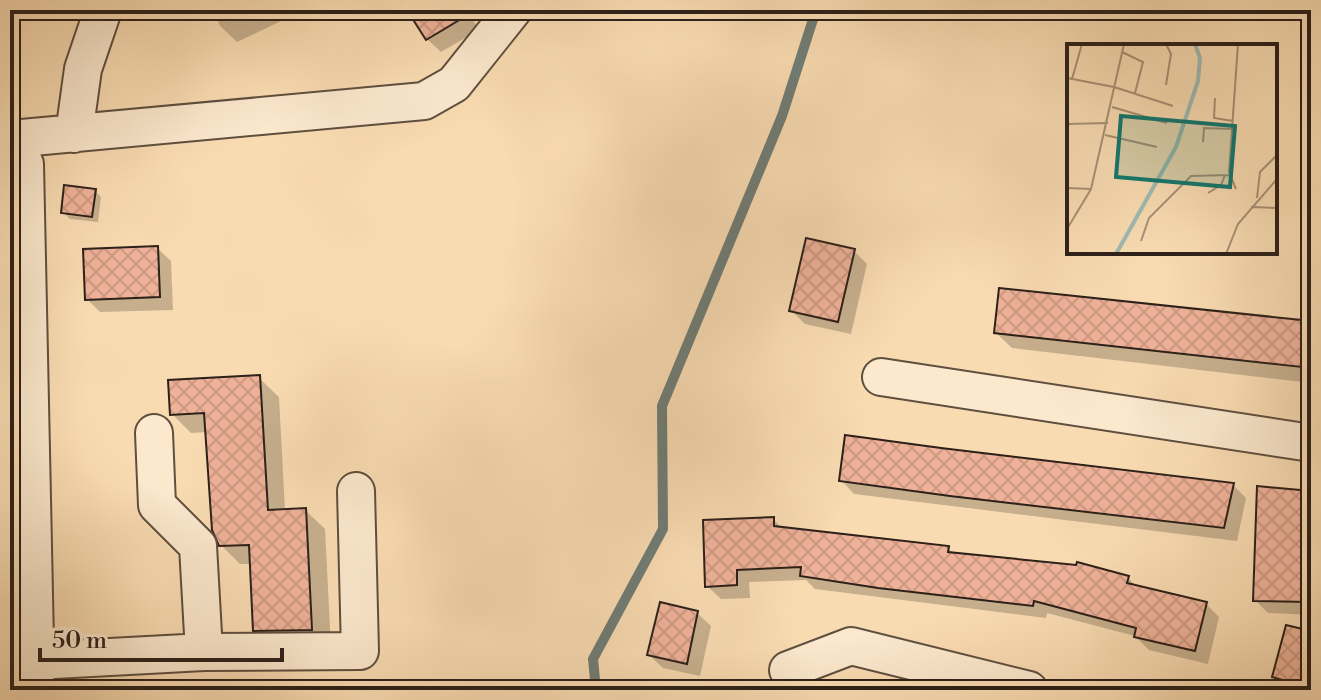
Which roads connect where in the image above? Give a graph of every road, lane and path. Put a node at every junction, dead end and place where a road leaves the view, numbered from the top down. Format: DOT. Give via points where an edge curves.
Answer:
graph roads {
  1 [pos="103,10"];
  2 [pos="513,10"];
  3 [pos="74,134"];
  4 [pos="10,138"];
  5 [pos="881,377"];
  6 [pos="154,433"];
  7 [pos="1311,443"];
  8 [pos="356,491"];
  9 [pos="204,652"];
  10 [pos="788,670"];
  11 [pos="36,676"];
  12 [pos="1029,690"];
  1 -- 3 [label="street" via="83,69"];
  2 -- 3 [label="street" via="454,84 424,101"];
  3 -- 4 [label="street"];
  4 -- 11 [label="street" via="25,164"];
  5 -- 7 [label="street"];
  6 -- 9 [label="street" via="157,505 198,546"];
  8 -- 9 [label="street" via="360,651"];
  9 -- 11 [label="street"];
  10 -- 12 [label="street" via="851,646"];
}
